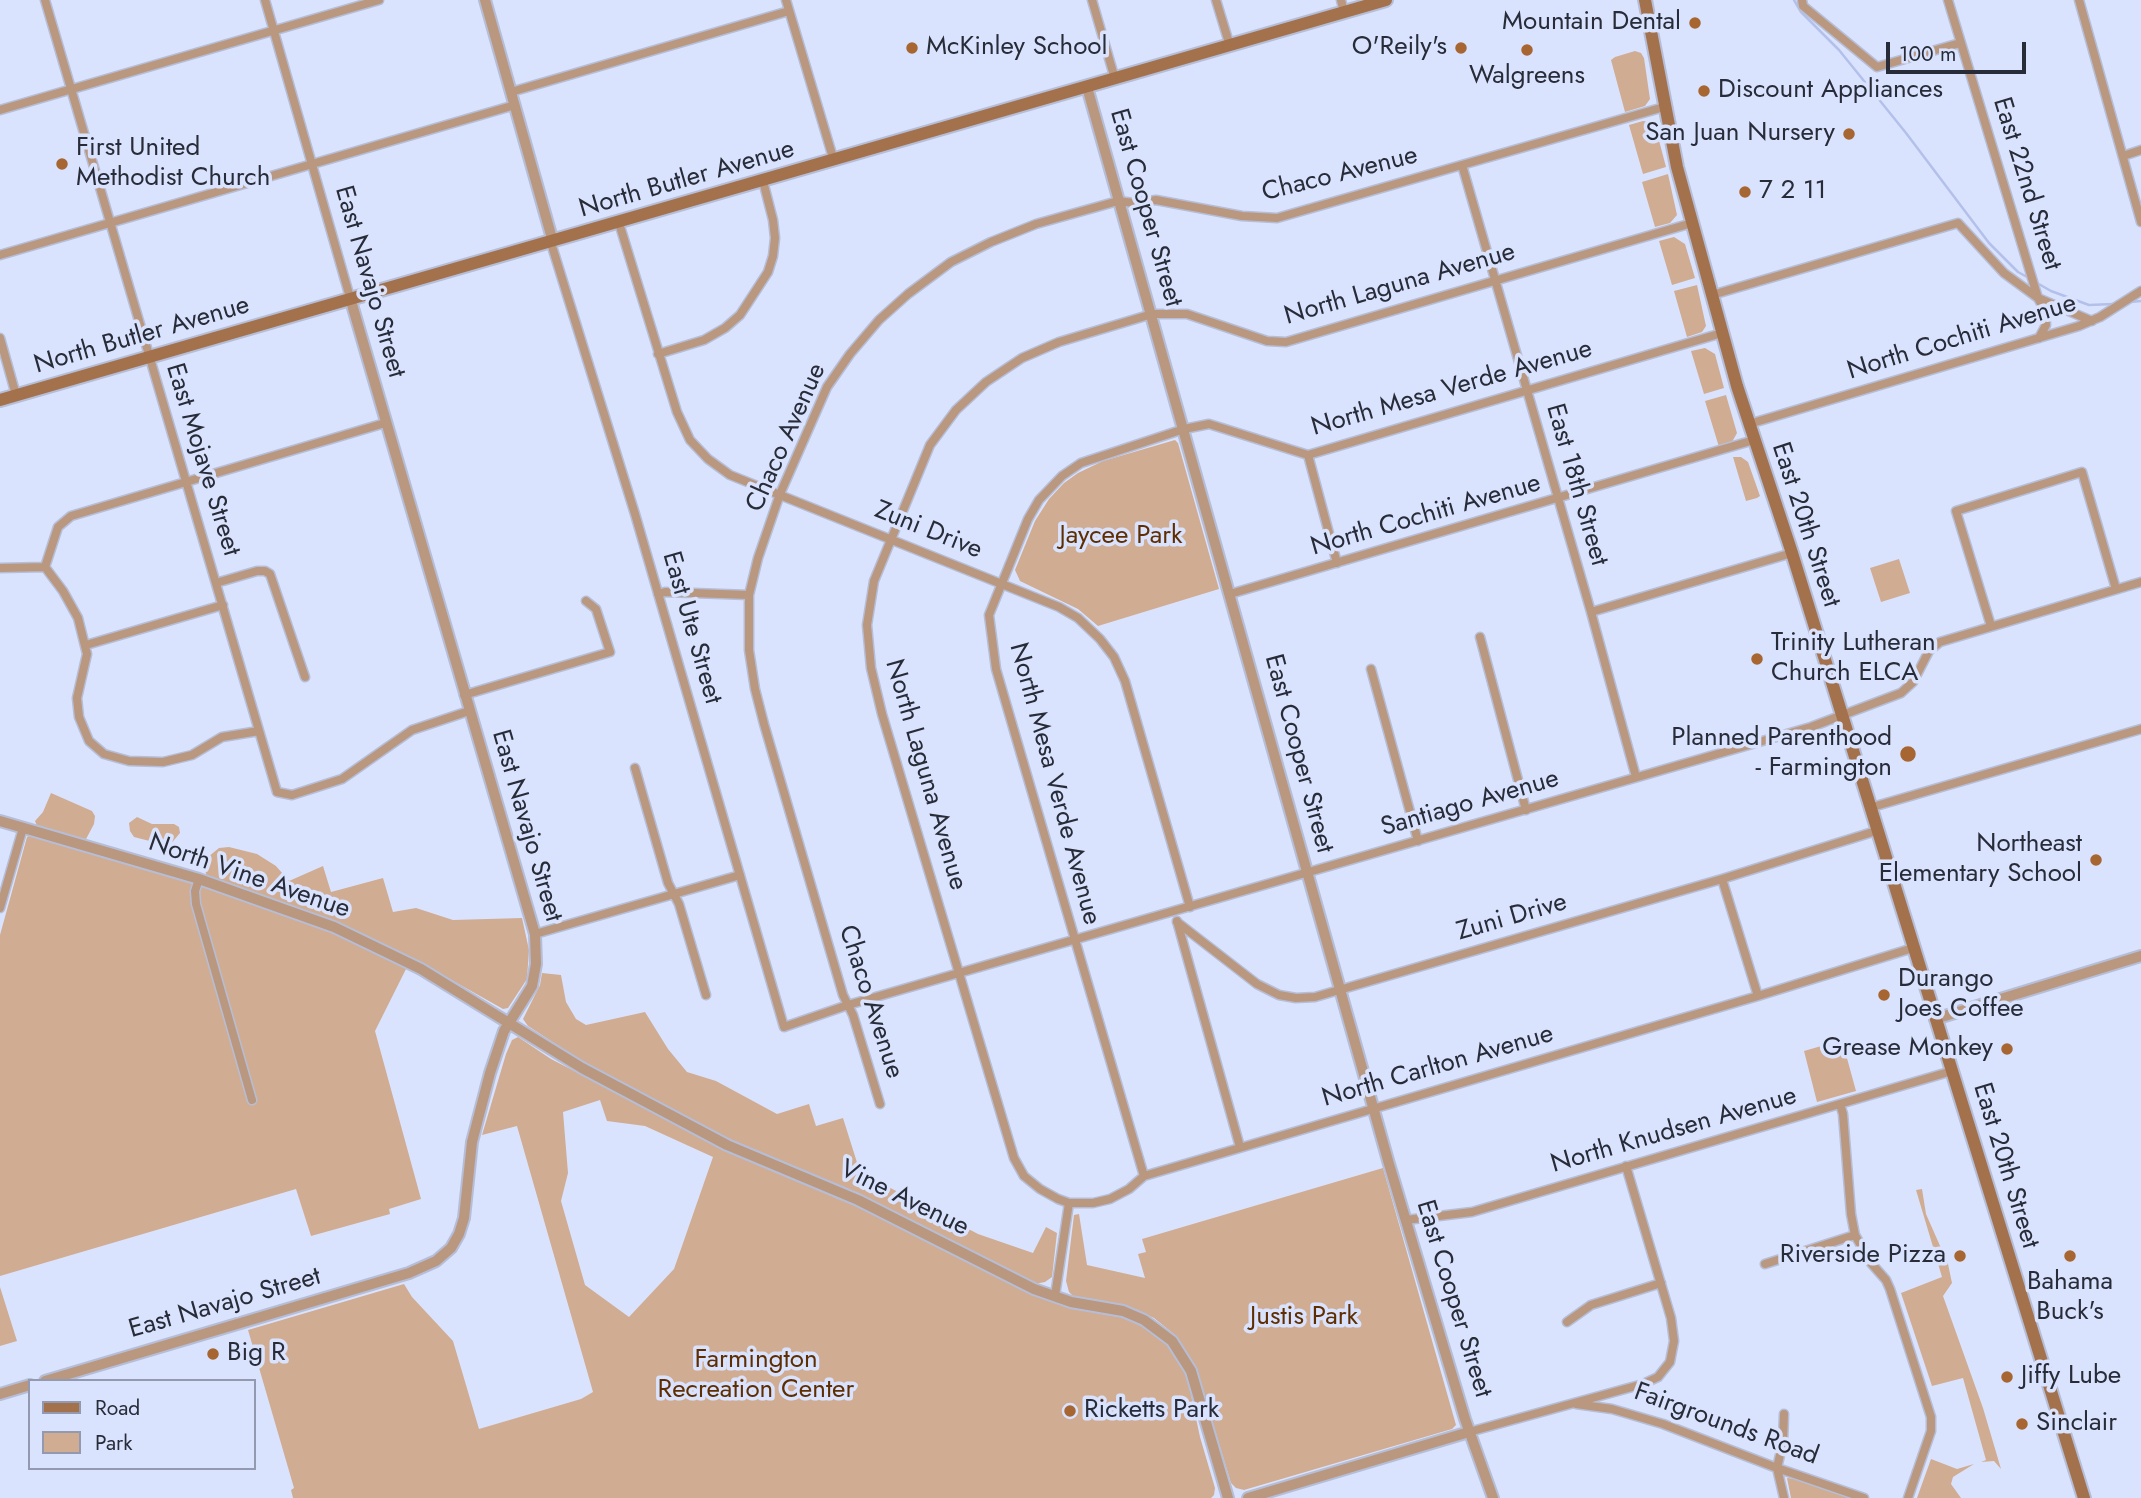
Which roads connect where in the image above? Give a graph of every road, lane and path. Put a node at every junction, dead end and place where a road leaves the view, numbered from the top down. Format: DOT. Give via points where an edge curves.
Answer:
graph roads {
  1 [pos="45,0"];
  2 [pos="265,0"];
  3 [pos="379,0"];
  4 [pos="485,0"];
  5 [pos="786,0"];
  6 [pos="1091,0"];
  7 [pos="1216,0"];
  8 [pos="1386,0"];
  9 [pos="1644,0"];
  10 [pos="1802,0"];
  11 [pos="1948,0"];
  12 [pos="2079,0"];
  13 [pos="1343,6"];
  14 [pos="789,11"];
  15 [pos="274,31"];
  16 [pos="1960,43"];
  17 [pos="1230,46"];
  18 [pos="1115,79"];
  19 [pos="1087,87"];
  20 [pos="71,89"];
  21 [pos="511,92"];
  22 [pos="515,105"];
  23 [pos="1664,107"];
  24 [pos="0,110"];
  25 [pos="2141,150"];
  26 [pos="2123,156"];
  27 [pos="834,161"];
  28 [pos="312,164"];
  29 [pos="1462,165"];
  30 [pos="763,181"];
  31 [pos="1118,201"];
  32 [pos="2141,222"];
  33 [pos="619,223"];
  34 [pos="1692,223"];
  35 [pos="110,224"];
  36 [pos="552,242"];
  37 [pos="0,255"];
  38 [pos="1495,280"];
  39 [pos="2141,291"];
  40 [pos="1712,295"];
  41 [pos="2038,298"];
  42 [pos="351,300"];
  43 [pos="1152,314"];
  44 [pos="2092,321"];
  45 [pos="1722,333"];
  46 [pos="0,338"];
  47 [pos="2039,338"];
  48 [pos="658,354"];
  49 [pos="149,358"];
  50 [pos="1526,389"];
  51 [pos="16,396"];
  52 [pos="0,400"];
  53 [pos="385,423"];
  54 [pos="1749,424"];
  55 [pos="1184,429"];
  56 [pos="1754,440"];
  57 [pos="1308,455"];
  58 [pos="186,482"];
  59 [pos="780,494"];
  60 [pos="1558,499"];
  61 [pos="891,538"];
  62 [pos="1792,553"];
  63 [pos="1337,563"];
  64 [pos="0,568"];
  65 [pos="45,568"];
  66 [pos="2141,582"];
  67 [pos="216,583"];
  68 [pos="1001,584"];
  69 [pos="2116,589"];
  70 [pos="658,594"];
  71 [pos="1230,594"];
  72 [pos="749,595"];
  73 [pos="586,601"];
  74 [pos="223,605"];
  75 [pos="1591,612"];
  76 [pos="1991,626"];
  77 [pos="1479,637"];
  78 [pos="86,645"];
  79 [pos="1371,669"];
  80 [pos="305,677"];
  81 [pos="464,695"];
  82 [pos="469,711"];
  83 [pos="1841,715"];
  84 [pos="2141,729"];
  85 [pos="259,731"];
  86 [pos="635,768"];
  87 [pos="1636,777"];
  88 [pos="1869,808"];
  89 [pos="1526,810"];
  90 [pos="0,821"];
  91 [pos="23,828"];
  92 [pos="1877,831"];
  93 [pos="1419,841"];
  94 [pos="1307,874"];
  95 [pos="740,875"];
  96 [pos="199,879"];
  97 [pos="1723,879"];
  98 [pos="674,894"];
  99 [pos="1190,907"];
  100 [pos="0,908"];
  101 [pos="1175,911"];
  102 [pos="1177,922"];
  103 [pos="535,934"];
  104 [pos="1074,940"];
  105 [pos="1913,948"];
  106 [pos="2141,956"];
  107 [pos="960,973"];
  108 [pos="1339,990"];
  109 [pos="706,995"];
  110 [pos="1758,996"];
  111 [pos="473,1000"];
  112 [pos="848,1005"];
  113 [pos="1936,1019"];
  114 [pos="509,1022"];
  115 [pos="784,1027"];
  116 [pos="1952,1071"];
  117 [pos="252,1100"];
  118 [pos="880,1104"];
  119 [pos="1840,1104"];
  120 [pos="1373,1108"];
  121 [pos="1240,1147"];
  122 [pos="1626,1166"];
  123 [pos="1144,1176"];
  124 [pos="1069,1203"];
  125 [pos="1406,1220"];
  126 [pos="1856,1235"];
  127 [pos="1765,1264"];
  128 [pos="1661,1283"];
  129 [pos="1055,1296"];
  130 [pos="1567,1322"];
  131 [pos="52,1379"];
  132 [pos="28,1386"];
  133 [pos="0,1394"];
  134 [pos="1569,1404"];
  135 [pos="1784,1413"];
  136 [pos="1469,1432"];
  137 [pos="1777,1468"];
  138 [pos="1228,1498"];
  139 [pos="1248,1498"];
  140 [pos="1493,1498"];
  141 [pos="1784,1498"];
  142 [pos="1864,1498"];
  143 [pos="1908,1498"];
  144 [pos="2084,1498"];
  1 -- 20 [label="street, East Mojave Street"];
  2 -- 15 [label="street, East Navajo Street"];
  3 -- 15 [label="street"];
  4 -- 21 [label="street, East Ute Street"];
  5 -- 14 [label="street"];
  6 -- 18 [label="street"];
  7 -- 17 [label="street"];
  8 -- 13 [label="main road, North Butler Avenue"];
  9 -- 23 [label="main road, East 20th Street"];
  10 -- 16 [label="street" via="1803,6 1877,67"];
  11 -- 16 [label="street, East 22nd Street"];
  12 -- 26 [label="street"];
  13 -- 17 [label="main road, North Butler Avenue"];
  14 -- 21 [label="street"];
  14 -- 27 [label="street"];
  15 -- 20 [label="street"];
  15 -- 28 [label="street, East Navajo Street"];
  16 -- 41 [label="street, East 22nd Street"];
  17 -- 18 [label="main road, North Butler Avenue"];
  18 -- 19 [label="main road, North Butler Avenue"];
  19 -- 27 [label="main road, North Butler Avenue"];
  19 -- 31 [label="street, East Cooper Street"];
  20 -- 24 [label="street"];
  20 -- 35 [label="street, East Mojave Street"];
  21 -- 22 [label="street, East Ute Street"];
  22 -- 28 [label="street"];
  22 -- 36 [label="street, East Ute Street"];
  23 -- 29 [label="street, Chaco Avenue"];
  23 -- 34 [label="main road, East 20th Street"];
  25 -- 26 [label="street"];
  26 -- 32 [label="street"];
  27 -- 30 [label="main road, North Butler Avenue"];
  28 -- 35 [label="street"];
  28 -- 42 [label="street, East Navajo Street"];
  29 -- 31 [label="street, Chaco Avenue" via="1277,218 1156,200"];
  29 -- 38 [label="street, East 18th Street"];
  30 -- 33 [label="main road, North Butler Avenue"];
  30 -- 48 [label="street" via="775,238 768,272 740,315 725,328 704,340"];
  31 -- 43 [label="street, East Cooper Street"];
  31 -- 59 [label="street, Chaco Avenue" via="991,242 951,262 908,294 871,329 828,387"];
  33 -- 36 [label="main road, North Butler Avenue"];
  33 -- 48 [label="street, Zuni Drive"];
  34 -- 38 [label="street, North Laguna Avenue"];
  34 -- 40 [label="main road, East 20th Street"];
  35 -- 37 [label="street"];
  35 -- 49 [label="street, East Mojave Street"];
  36 -- 42 [label="main road, North Butler Avenue"];
  36 -- 70 [label="street, East Ute Street"];
  38 -- 43 [label="street, North Laguna Avenue" via="1286,342 1267,341 1187,314"];
  38 -- 50 [label="street, East 18th Street"];
  39 -- 44 [label="street, North Cochiti Avenue"];
  40 -- 41 [label="street" via="1958,222 2004,273"];
  40 -- 45 [label="main road, East 20th Street"];
  41 -- 44 [label="street"];
  41 -- 47 [label="street, East 22nd Street" via="2046,325"];
  42 -- 49 [label="main road, North Butler Avenue"];
  42 -- 53 [label="street, East Navajo Street"];
  43 -- 55 [label="street, East Cooper Street"];
  43 -- 61 [label="street, North Laguna Avenue" via="1059,342 1022,358 986,382 956,410 930,445"];
  44 -- 47 [label="street, North Cochiti Avenue"];
  45 -- 50 [label="street, North Mesa Verde Avenue"];
  45 -- 54 [label="main road, East 20th Street"];
  46 -- 51 [label="street"];
  47 -- 54 [label="street, North Cochiti Avenue"];
  48 -- 59 [label="street, Zuni Drive" via="690,440 730,475"];
  49 -- 51 [label="main road, North Butler Avenue"];
  49 -- 58 [label="street, East Mojave Street"];
  50 -- 57 [label="street, North Mesa Verde Avenue"];
  50 -- 60 [label="street, East 18th Street"];
  51 -- 52 [label="main road, North Butler Avenue"];
  53 -- 58 [label="street"];
  53 -- 81 [label="street, East Navajo Street"];
  54 -- 56 [label="main road, East 20th Street"];
  55 -- 57 [label="street, North Mesa Verde Avenue" via="1209,424"];
  55 -- 68 [label="street, North Mesa Verde Avenue" via="1096,456 1062,476 1034,509"];
  55 -- 71 [label="street, East Cooper Street"];
  56 -- 60 [label="street, North Cochiti Avenue"];
  56 -- 62 [label="main road, East 20th Street"];
  57 -- 63 [label="street"];
  58 -- 65 [label="street" via="65,520 58,527"];
  58 -- 67 [label="street, East Mojave Street"];
  59 -- 61 [label="street, Zuni Drive"];
  59 -- 72 [label="street, Chaco Avenue"];
  60 -- 63 [label="street, North Cochiti Avenue"];
  60 -- 75 [label="street, East 18th Street"];
  61 -- 68 [label="street, Zuni Drive"];
  61 -- 107 [label="street, North Laguna Avenue" via="874,581 867,625 871,668"];
  62 -- 75 [label="street"];
  62 -- 83 [label="main road, East 20th Street"];
  63 -- 71 [label="street, North Cochiti Avenue"];
  64 -- 65 [label="street"];
  65 -- 78 [label="street" via="73,607"];
  66 -- 69 [label="street, Santiago Avenue"];
  67 -- 74 [label="street, East Mojave Street"];
  67 -- 80 [label="street" via="257,571 270,574"];
  68 -- 99 [label="street, Zuni Drive" via="1069,612 1094,632 1114,657 1125,681"];
  68 -- 104 [label="street, North Mesa Verde Avenue" via="989,615 996,668"];
  69 -- 76 [label="street, Santiago Avenue"];
  69 -- 76 [label="street" via="2082,472 1956,511"];
  70 -- 72 [label="street"];
  70 -- 95 [label="street, East Ute Street"];
  71 -- 94 [label="street, East Cooper Street"];
  72 -- 112 [label="street, Chaco Avenue" via="749,650 755,689"];
  73 -- 81 [label="street" via="596,609 610,652"];
  74 -- 78 [label="street"];
  74 -- 85 [label="street, East Mojave Street"];
  75 -- 87 [label="street, East 18th Street"];
  76 -- 83 [label="street, Santiago Avenue" via="1940,642 1929,650 1913,682 1901,693"];
  77 -- 89 [label="street"];
  78 -- 85 [label="street" via="79,717 89,741 104,754 129,761 163,762 192,755 222,737"];
  79 -- 93 [label="street"];
  81 -- 82 [label="street, East Navajo Street"];
  82 -- 85 [label="street, East Mojave Street" via="412,730 342,779 292,795 276,794"];
  82 -- 103 [label="street, East Navajo Street"];
  83 -- 87 [label="street, Santiago Avenue"];
  83 -- 88 [label="main road, East 20th Street"];
  84 -- 88 [label="street"];
  86 -- 98 [label="street"];
  87 -- 89 [label="street, Santiago Avenue"];
  88 -- 92 [label="main road, East 20th Street"];
  89 -- 93 [label="street, Santiago Avenue"];
  90 -- 91 [label="street, North Vine Avenue"];
  91 -- 96 [label="street, North Vine Avenue"];
  91 -- 100 [label="street"];
  92 -- 97 [label="street, Zuni Drive"];
  92 -- 105 [label="main road, East 20th Street"];
  93 -- 94 [label="street, Santiago Avenue"];
  94 -- 99 [label="street, Santiago Avenue"];
  94 -- 108 [label="street, East Cooper Street"];
  95 -- 98 [label="street"];
  95 -- 115 [label="street, East Ute Street"];
  96 -- 111 [label="street, North Vine Avenue" via="334,927"];
  96 -- 117 [label="street" via="196,904"];
  97 -- 108 [label="street, Zuni Drive"];
  97 -- 110 [label="street"];
  98 -- 103 [label="street"];
  98 -- 109 [label="street"];
  99 -- 101 [label="street, Santiago Avenue"];
  101 -- 102 [label="street"];
  101 -- 104 [label="street, Santiago Avenue"];
  102 -- 108 [label="street, Zuni Drive" via="1257,984 1279,995 1315,997"];
  102 -- 121 [label="street"];
  103 -- 114 [label="street, East Navajo Street" via="535,976"];
  104 -- 107 [label="street, Santiago Avenue"];
  104 -- 123 [label="street, North Mesa Verde Avenue"];
  105 -- 110 [label="street, North Carlton Avenue"];
  105 -- 113 [label="main road, East 20th Street"];
  106 -- 113 [label="street"];
  107 -- 112 [label="street, Santiago Avenue"];
  107 -- 124 [label="street, North Laguna Avenue" via="1014,1158 1024,1176"];
  108 -- 120 [label="street, East Cooper Street"];
  110 -- 120 [label="street, North Carlton Avenue"];
  111 -- 114 [label="street, Vine Avenue"];
  112 -- 115 [label="street, Santiago Avenue"];
  112 -- 118 [label="street, Chaco Avenue"];
  113 -- 116 [label="main road, East 20th Street"];
  114 -- 129 [label="street, Vine Avenue" via="618,1088 727,1145 837,1190"];
  114 -- 131 [label="street, East Navajo Street" via="492,1065 472,1142 462,1226 456,1241 436,1261 409,1273"];
  116 -- 119 [label="street, North Knudsen Avenue"];
  116 -- 144 [label="main road, East 20th Street"];
  119 -- 122 [label="street, North Knudsen Avenue"];
  119 -- 126 [label="street"];
  120 -- 121 [label="street, North Carlton Avenue"];
  120 -- 125 [label="street, East Cooper Street"];
  121 -- 123 [label="street, North Carlton Avenue"];
  122 -- 125 [label="street, North Knudsen Avenue" via="1472,1212"];
  122 -- 128 [label="street"];
  123 -- 124 [label="street, North Carlton Avenue" via="1110,1199"];
  124 -- 129 [label="street"];
  125 -- 136 [label="street, East Cooper Street"];
  126 -- 127 [label="street"];
  126 -- 143 [label="street" via="1891,1289 1931,1417 1931,1431"];
  128 -- 130 [label="street" via="1591,1305"];
  128 -- 134 [label="street" via="1674,1330 1674,1352 1665,1371 1650,1381"];
  129 -- 138 [label="street, Vine Avenue" via="1136,1316 1172,1341 1194,1378"];
  132 -- 133 [label="street"];
  134 -- 136 [label="street, Fairgrounds Road"];
  134 -- 137 [label="street, Fairgrounds Road" via="1612,1409 1663,1424"];
  135 -- 137 [label="street"];
  136 -- 139 [label="street, Fairgrounds Road"];
  136 -- 140 [label="street, East Cooper Street"];
  137 -- 141 [label="street"];
  137 -- 142 [label="street, Fairgrounds Road"];
}
